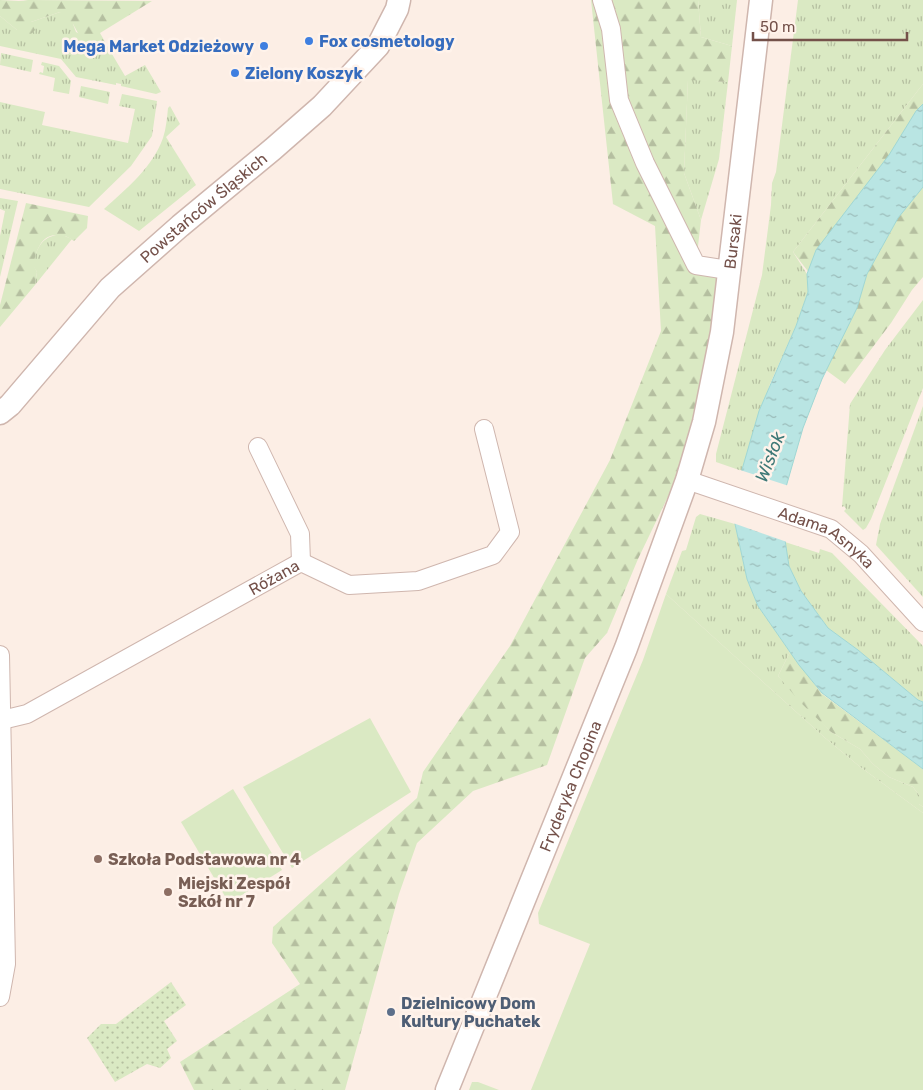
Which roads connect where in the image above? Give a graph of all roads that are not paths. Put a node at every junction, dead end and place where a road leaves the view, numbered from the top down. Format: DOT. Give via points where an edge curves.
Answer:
graph roads {
  1 [pos="399,0"];
  2 [pos="602,0"];
  3 [pos="761,0"];
  4 [pos="728,270"];
  5 [pos="0,413"];
  6 [pos="484,429"];
  7 [pos="258,447"];
  8 [pos="697,484"];
  9 [pos="301,562"];
  10 [pos="923,622"];
  11 [pos="0,655"];
  12 [pos="2,720"];
  13 [pos="0,997"];
  14 [pos="447,1090"];
  1 -- 5 [label="street, Powstańców Śląskich" via="378,46 322,106 110,288"];
  2 -- 4 [label="street" via="611,29 619,100 645,163 696,265"];
  3 -- 4 [label="street, Bursaki"];
  4 -- 8 [label="street, Bursaki" via="722,332 704,422"];
  6 -- 9 [label="street, Różana" via="510,532 493,555 418,581 349,585"];
  7 -- 9 [label="street" via="300,534"];
  8 -- 10 [label="street, Adama Asnyka" via="831,529 861,554"];
  8 -- 14 [label="street, Fryderyka Chopina" via="626,648"];
  9 -- 12 [label="street, Różana" via="27,714"];
  11 -- 12 [label="street"];
  12 -- 13 [label="street" via="6,964"];
}
